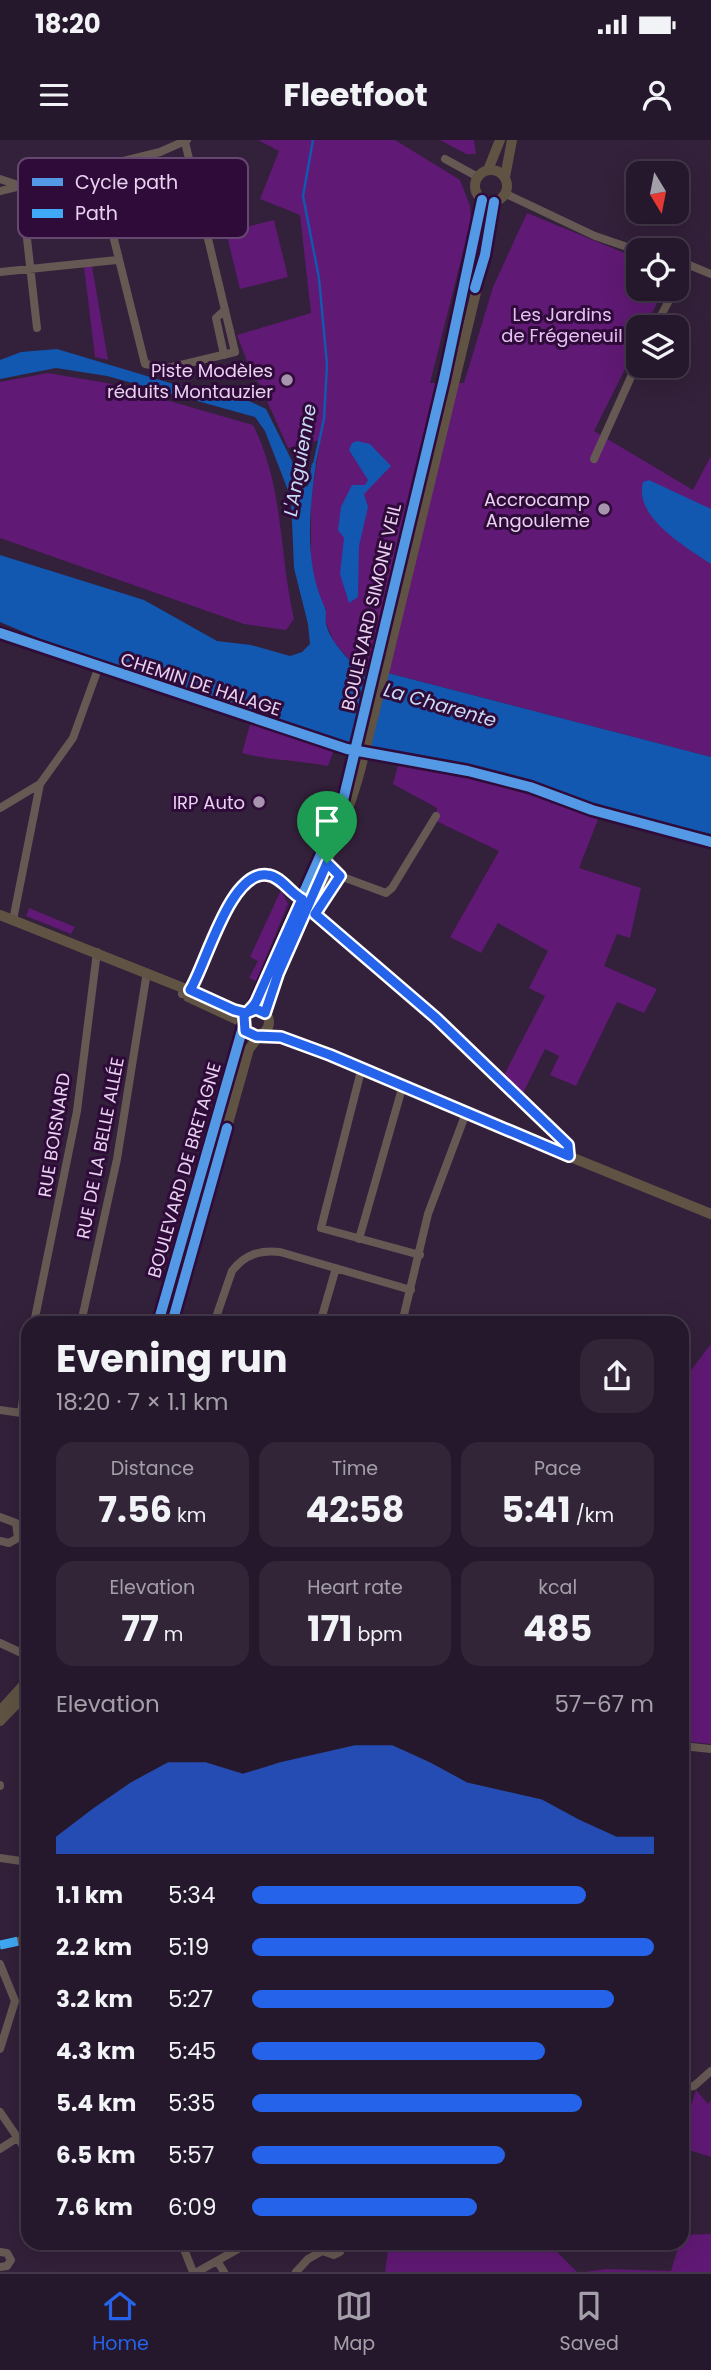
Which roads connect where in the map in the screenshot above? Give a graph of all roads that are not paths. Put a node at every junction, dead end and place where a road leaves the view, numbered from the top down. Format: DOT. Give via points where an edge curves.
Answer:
graph roads {
  1 [pos="500,140"];
  2 [pos="513,140"];
  3 [pos="186,141"];
  4 [pos="134,158"];
  5 [pos="445,159"];
  6 [pos="488,170"];
  7 [pos="478,177"];
  8 [pos="505,177"];
  9 [pos="0,179"];
  10 [pos="18,184"];
  11 [pos="18,186"];
  12 [pos="0,190"];
  13 [pos="506,194"];
  14 [pos="482,200"];
  15 [pos="494,202"];
  16 [pos="27,238"];
  17 [pos="112,238"];
  18 [pos="208,238"];
  19 [pos="626,247"];
  20 [pos="117,260"];
  21 [pos="689,265"];
  22 [pos="31,269"];
  23 [pos="0,272"];
  24 [pos="711,274"];
  25 [pos="37,328"];
  26 [pos="630,378"];
  27 [pos="594,459"];
  28 [pos="0,633"];
  29 [pos="382,663"];
  30 [pos="98,668"];
  31 [pos="393,759"];
  32 [pos="357,766"];
  33 [pos="40,784"];
  34 [pos="0,808"];
  35 [pos="436,816"];
  36 [pos="327,863"];
  37 [pos="340,876"];
  38 [pos="317,888"];
  39 [pos="302,899"];
  40 [pos="310,914"];
  41 [pos="0,915"];
  42 [pos="13,920"];
  43 [pos="96,953"];
  44 [pos="146,978"];
  45 [pos="186,992"];
  46 [pos="267,1017"];
  47 [pos="246,1018"];
  48 [pos="261,1034"];
  49 [pos="330,1055"];
  50 [pos="362,1068"];
  51 [pos="403,1086"];
  52 [pos="466,1112"];
  53 [pos="569,1156"];
  54 [pos="711,1214"];
  55 [pos="359,1239"];
  56 [pos="420,1255"];
  57 [pos="336,1268"];
  58 [pos="411,1290"];
  59 [pos="35,1316"];
  60 [pos="83,1316"];
  61 [pos="160,1316"];
  62 [pos="174,1316"];
  63 [pos="216,1316"];
  64 [pos="322,1316"];
  65 [pos="404,1316"];
  66 [pos="0,1410"];
  67 [pos="21,1413"];
  68 [pos="0,1517"];
  69 [pos="0,1541"];
  70 [pos="0,1643"];
  71 [pos="21,1654"];
  72 [pos="21,1688"];
  73 [pos="21,1699"];
  74 [pos="0,1711"];
  75 [pos="0,1721"];
  76 [pos="689,1747"];
  77 [pos="711,1749"];
  78 [pos="0,1858"];
  79 [pos="21,1861"];
  80 [pos="21,1940"];
  81 [pos="0,1945"];
  82 [pos="0,1965"];
  83 [pos="0,2049"];
  84 [pos="711,2071"];
  85 [pos="689,2087"];
  86 [pos="0,2112"];
  87 [pos="17,2138"];
  88 [pos="21,2143"];
  89 [pos="0,2149"];
  90 [pos="185,2250"];
  91 [pos="237,2250"];
  92 [pos="319,2250"];
  93 [pos="326,2250"];
  94 [pos="339,2250"];
  95 [pos="0,2252"];
  96 [pos="218,2262"];
  97 [pos="0,2267"];
  98 [pos="195,2272"];
  99 [pos="224,2272"];
  100 [pos="296,2272"];
  1 -- 6 [label="main road"];
  2 -- 8 [label="main road"];
  3 -- 4 [label="street"];
  5 -- 7 [label="street"];
  6 -- 7 [label="main road"];
  6 -- 8 [label="main road"];
  7 -- 14 [label="main road" via="476,192"];
  8 -- 13 [label="main road"];
  9 -- 10 [label="street"];
  11 -- 12 [label="street"];
  13 -- 15 [label="main road"];
  13 -- 19 [label="street"];
  14 -- 15 [label="main road"];
  14 -- 29 [label="main road, BOULEVARD SIMONE VEIL"];
  15 -- 29 [label="main road, BOULEVARD SIMONE VEIL" via="485,255"];
  16 -- 22 [label="street"];
  17 -- 20 [label="street"];
  18 -- 20 [label="street" via="235,352 224,355 168,368 145,364"];
  20 -- 22 [label="street"];
  21 -- 24 [label="street"];
  22 -- 23 [label="street"];
  22 -- 25 [label="street"];
  26 -- 27 [label="street"];
  28 -- 30 [label="street, CHEMIN DE HALAGE"];
  29 -- 32 [label="main road, BOULEVARD SIMONE VEIL, bridge"];
  30 -- 31 [label="street, CHEMIN DE HALAGE" via="347,749"];
  30 -- 33 [label="street" via="73,737"];
  32 -- 36 [label="main road, BOULEVARD SIMONE VEIL" via="346,817"];
  32 -- 39 [label="main road, BOULEVARD SIMONE VEIL"];
  33 -- 34 [label="street"];
  33 -- 42 [label="street"];
  35 -- 37 [label="street" via="386,893"];
  36 -- 37 [label="street"];
  36 -- 38 [label="main road, BOULEVARD SIMONE VEIL"];
  37 -- 38 [label="street"];
  37 -- 40 [label="street"];
  38 -- 40 [label="main road, BOULEVARD SIMONE VEIL"];
  39 -- 45 [label="street" via="270,875 246,881 233,897"];
  39 -- 47 [label="main road, BOULEVARD SIMONE VEIL"];
  40 -- 46 [label="main road, BOULEVARD SIMONE VEIL" via="278,974"];
  40 -- 53 [label="street" via="436,1018 568,1145"];
  41 -- 42 [label="main road"];
  42 -- 43 [label="main road"];
  43 -- 44 [label="main road"];
  43 -- 45 [label="main road"];
  43 -- 59 [label="street, RUE BOISNARD" via="76,1111"];
  44 -- 45 [label="main road"];
  44 -- 60 [label="street, RUE DE LA BELLE ALLÉE" via="117,1159"];
  45 -- 47 [label="main road"];
  46 -- 47 [label="main road"];
  46 -- 48 [label="main road, BOULEVARD DE BRETAGNE"];
  46 -- 49 [label="main road"];
  47 -- 48 [label="main road" via="248,1033"];
  47 -- 61 [label="main road, BOULEVARD DE BRETAGNE"];
  48 -- 49 [label="main road"];
  48 -- 62 [label="main road, BOULEVARD DE BRETAGNE" via="249,1049"];
  49 -- 50 [label="main road"];
  50 -- 51 [label="main road"];
  50 -- 55 [label="street" via="320,1228"];
  51 -- 52 [label="main road"];
  51 -- 55 [label="street"];
  52 -- 53 [label="main road"];
  52 -- 56 [label="street" via="428,1214"];
  53 -- 54 [label="main road"];
  55 -- 56 [label="street"];
  56 -- 58 [label="street"];
  57 -- 58 [label="street"];
  57 -- 63 [label="street" via="262,1250 232,1271"];
  57 -- 64 [label="street"];
  58 -- 65 [label="street"];
  66 -- 67 [label="street"];
  68 -- 69 [label="street" via="16,1523 19,1531 18,1538 9,1543"];
  70 -- 71 [label="street"];
  72 -- 74 [label="main road"];
  73 -- 75 [label="main road"];
  76 -- 77 [label="street"];
  78 -- 79 [label="street"];
  80 -- 81 [label="street"];
  82 -- 83 [label="street" via="15,2001"];
  84 -- 85 [label="street"];
  86 -- 87 [label="street"];
  87 -- 88 [label="street"];
  87 -- 89 [label="street"];
  90 -- 98 [label="street"];
  91 -- 96 [label="street"];
  92 -- 100 [label="street"];
  93 -- 94 [label="street" via="337,2255"];
  95 -- 97 [label="street" via="11,2260"];
  96 -- 98 [label="street"];
  96 -- 99 [label="street"];
}
